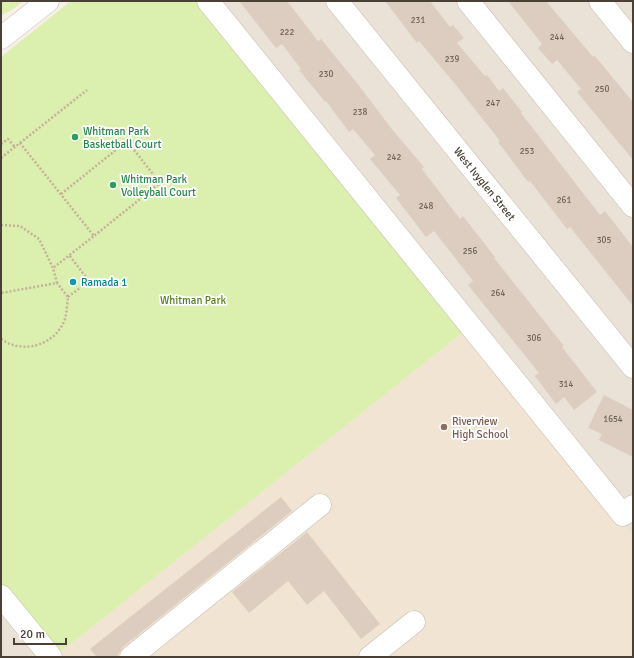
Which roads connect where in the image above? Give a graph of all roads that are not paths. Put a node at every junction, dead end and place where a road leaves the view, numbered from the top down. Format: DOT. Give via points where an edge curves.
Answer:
graph roads {
  1 [pos="48,1"];
  2 [pos="208,1"];
  3 [pos="337,1"];
  4 [pos="468,1"];
  5 [pos="600,1"];
  6 [pos="1,38"];
  7 [pos="633,42"];
  8 [pos="633,206"];
  9 [pos="633,367"];
  10 [pos="320,505"];
  11 [pos="633,506"];
  12 [pos="1,596"];
  13 [pos="414,622"];
  14 [pos="51,657"];
  15 [pos="131,657"];
  16 [pos="370,657"];
  1 -- 6 [label="street"];
  2 -- 11 [label="street" via="623,514"];
  3 -- 9 [label="street, West Ivyglen Street"];
  4 -- 8 [label="street"];
  5 -- 7 [label="street"];
  10 -- 15 [label="street"];
  12 -- 14 [label="street"];
  13 -- 16 [label="street"];
}
